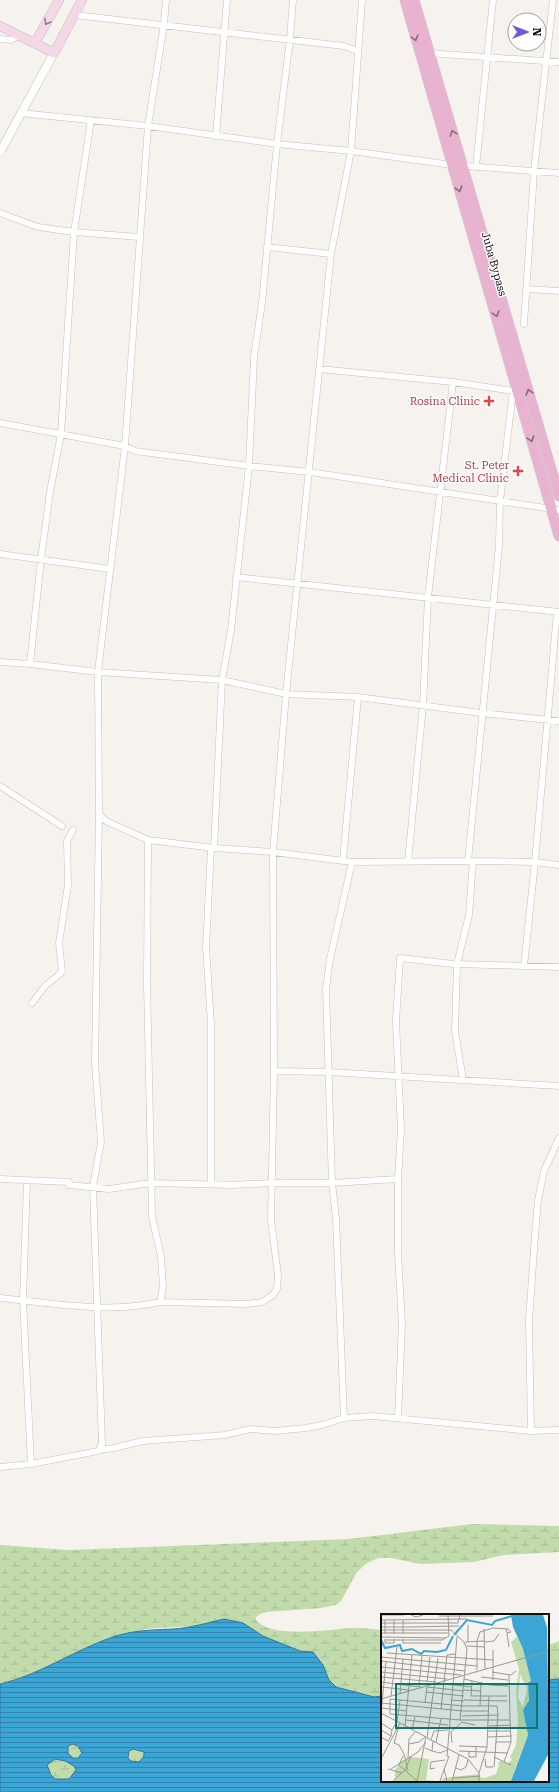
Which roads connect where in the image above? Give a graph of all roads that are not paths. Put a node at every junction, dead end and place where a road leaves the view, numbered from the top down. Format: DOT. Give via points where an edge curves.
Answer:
graph roads {
  1 [pos="59,0"];
  2 [pos="82,0"];
  3 [pos="166,0"];
  4 [pos="227,0"];
  5 [pos="293,0"];
  6 [pos="362,0"];
  7 [pos="405,0"];
  8 [pos="414,0"];
  9 [pos="493,0"];
  10 [pos="553,0"];
  11 [pos="75,14"];
  12 [pos="164,24"];
  13 [pos="0,26"];
  14 [pos="224,32"];
  15 [pos="19,35"];
  16 [pos="0,39"];
  17 [pos="290,39"];
  18 [pos="35,43"];
  19 [pos="358,51"];
  20 [pos="54,53"];
  21 [pos="424,53"];
  22 [pos="487,58"];
  23 [pos="546,60"];
  24 [pos="559,62"];
  25 [pos="20,113"];
  26 [pos="91,120"];
  27 [pos="148,126"];
  28 [pos="216,136"];
  29 [pos="277,144"];
  30 [pos="351,151"];
  31 [pos="0,152"];
  32 [pos="458,165"];
  33 [pos="476,167"];
  34 [pos="534,171"];
  35 [pos="559,173"];
  36 [pos="0,213"];
  37 [pos="74,232"];
  38 [pos="138,237"];
  39 [pos="266,247"];
  40 [pos="331,254"];
  41 [pos="527,289"];
  42 [pos="559,291"];
  43 [pos="524,324"];
  44 [pos="319,369"];
  45 [pos="452,382"];
  46 [pos="515,390"];
  47 [pos="0,424"];
  48 [pos="61,434"];
  49 [pos="125,446"];
  50 [pos="248,466"];
  51 [pos="310,472"];
  52 [pos="440,492"];
  53 [pos="559,496"];
  54 [pos="500,501"];
  55 [pos="555,509"];
  56 [pos="559,536"];
  57 [pos="0,554"];
  58 [pos="41,559"];
  59 [pos="110,569"];
  60 [pos="236,577"];
  61 [pos="298,584"];
  62 [pos="428,597"];
  63 [pos="493,605"];
  64 [pos="558,612"];
  65 [pos="0,662"];
  66 [pos="30,664"];
  67 [pos="98,672"];
  68 [pos="222,680"];
  69 [pos="286,694"];
  70 [pos="358,697"];
  71 [pos="423,705"];
  72 [pos="481,713"];
  73 [pos="548,720"];
  74 [pos="559,721"];
  75 [pos="0,786"];
  76 [pos="99,814"];
  77 [pos="62,826"];
  78 [pos="73,830"];
  79 [pos="148,840"];
  80 [pos="213,848"];
  81 [pos="273,852"];
  82 [pos="343,860"];
  83 [pos="470,861"];
  84 [pos="352,862"];
  85 [pos="408,862"];
  86 [pos="535,862"];
  87 [pos="559,865"];
  88 [pos="457,964"];
  89 [pos="524,966"];
  90 [pos="559,967"];
  91 [pos="32,1003"];
  92 [pos="274,1071"];
  93 [pos="329,1072"];
  94 [pos="399,1078"];
  95 [pos="463,1080"];
  96 [pos="559,1086"];
  97 [pos="559,1138"];
  98 [pos="0,1179"];
  99 [pos="398,1179"];
  100 [pos="27,1181"];
  101 [pos="151,1183"];
  102 [pos="272,1183"];
  103 [pos="211,1184"];
  104 [pos="332,1184"];
  105 [pos="93,1186"];
  106 [pos="0,1298"];
  107 [pos="22,1300"];
  108 [pos="160,1302"];
  109 [pos="97,1306"];
  110 [pos="398,1417"];
  111 [pos="344,1418"];
  112 [pos="559,1430"];
  113 [pos="531,1431"];
  114 [pos="100,1450"];
  115 [pos="31,1464"];
  116 [pos="0,1467"];
  1 -- 18 [label="main road, one-way"];
  2 -- 11 [label="main road"];
  3 -- 12 [label="street"];
  4 -- 14 [label="street"];
  5 -- 17 [label="street"];
  6 -- 19 [label="street"];
  7 -- 21 [label="main road, Juba Bypass, one-way"];
  8 -- 21 [label="main road, Juba Bypass"];
  9 -- 22 [label="street"];
  10 -- 23 [label="street"];
  11 -- 12 [label="street"];
  11 -- 20 [label="main road"];
  12 -- 14 [label="street"];
  12 -- 27 [label="street"];
  13 -- 15 [label="main road"];
  14 -- 17 [label="street"];
  14 -- 28 [label="street"];
  15 -- 16 [label="street" via="11,40"];
  15 -- 18 [label="main road"];
  17 -- 19 [label="street" via="344,46"];
  17 -- 29 [label="street"];
  18 -- 20 [label="main road"];
  19 -- 30 [label="street"];
  20 -- 25 [label="street"];
  21 -- 22 [label="street"];
  21 -- 32 [label="main road, Juba Bypass"];
  22 -- 23 [label="street"];
  22 -- 33 [label="street"];
  23 -- 24 [label="street"];
  23 -- 34 [label="street"];
  25 -- 26 [label="street"];
  25 -- 31 [label="street"];
  26 -- 27 [label="street"];
  26 -- 37 [label="street"];
  27 -- 28 [label="street"];
  27 -- 38 [label="street"];
  28 -- 29 [label="street"];
  29 -- 30 [label="street"];
  29 -- 39 [label="street"];
  30 -- 32 [label="street"];
  30 -- 40 [label="street"];
  32 -- 33 [label="street"];
  32 -- 46 [label="main road, Juba Bypass, one-way"];
  53 -- 32 [label="main road, Juba Bypass, one-way"];
  33 -- 34 [label="street"];
  34 -- 35 [label="street"];
  34 -- 41 [label="street"];
  36 -- 37 [label="street" via="38,227"];
  37 -- 38 [label="street"];
  37 -- 48 [label="street"];
  38 -- 49 [label="street"];
  39 -- 40 [label="street"];
  39 -- 50 [label="street" via="262,303 254,357"];
  40 -- 44 [label="street"];
  41 -- 42 [label="street"];
  41 -- 43 [label="street"];
  44 -- 45 [label="street"];
  44 -- 51 [label="street"];
  45 -- 46 [label="street"];
  45 -- 52 [label="street"];
  46 -- 54 [label="street"];
  46 -- 55 [label="main road, Juba Bypass, one-way"];
  47 -- 48 [label="street"];
  48 -- 49 [label="street"];
  48 -- 58 [label="street"];
  49 -- 50 [label="street" via="135,451"];
  49 -- 59 [label="street"];
  50 -- 51 [label="street"];
  50 -- 60 [label="street"];
  51 -- 52 [label="street"];
  51 -- 61 [label="street"];
  52 -- 54 [label="street"];
  52 -- 62 [label="street"];
  54 -- 55 [label="street"];
  54 -- 63 [label="street" via="499,546"];
  55 -- 56 [label="main road, Juba Bypass"];
  57 -- 58 [label="street"];
  58 -- 59 [label="street"];
  58 -- 66 [label="street"];
  59 -- 67 [label="street"];
  60 -- 61 [label="street"];
  60 -- 68 [label="street" via="231,630"];
  61 -- 62 [label="street"];
  61 -- 69 [label="street"];
  62 -- 63 [label="street"];
  62 -- 71 [label="street"];
  63 -- 64 [label="street"];
  63 -- 72 [label="street"];
  64 -- 73 [label="street"];
  65 -- 66 [label="street"];
  66 -- 67 [label="street"];
  67 -- 68 [label="street"];
  67 -- 76 [label="street"];
  68 -- 69 [label="street"];
  68 -- 80 [label="street"];
  69 -- 70 [label="street"];
  69 -- 81 [label="street"];
  70 -- 71 [label="street"];
  70 -- 82 [label="street"];
  71 -- 72 [label="street"];
  71 -- 85 [label="street"];
  72 -- 73 [label="street"];
  72 -- 83 [label="street"];
  73 -- 74 [label="street"];
  73 -- 86 [label="street"];
  75 -- 77 [label="street"];
  76 -- 79 [label="street" via="106,821"];
  76 -- 105 [label="street" via="95,1063 101,1142"];
  78 -- 91 [label="street" via="67,841 68,885 59,943 62,971 44,986"];
  79 -- 80 [label="street"];
  79 -- 101 [label="street" via="147,982"];
  80 -- 81 [label="street"];
  80 -- 103 [label="street" via="206,947 211,1024"];
  81 -- 82 [label="street"];
  81 -- 92 [label="street"];
  82 -- 84 [label="street"];
  83 -- 85 [label="street"];
  83 -- 86 [label="street"];
  83 -- 88 [label="street" via="470,915"];
  84 -- 85 [label="street"];
  84 -- 93 [label="street" via="330,959 326,989"];
  86 -- 87 [label="street"];
  86 -- 89 [label="street"];
  88 -- 89 [label="street"];
  88 -- 94 [label="street" via="400,958 396,1021"];
  88 -- 95 [label="street" via="455,1031"];
  89 -- 90 [label="street"];
  92 -- 93 [label="street"];
  92 -- 102 [label="street"];
  93 -- 94 [label="street"];
  93 -- 104 [label="street"];
  94 -- 95 [label="street"];
  94 -- 99 [label="street" via="401,1130"];
  95 -- 96 [label="street"];
  97 -- 113 [label="street" via="544,1171 534,1235 529,1321"];
  98 -- 100 [label="street"];
  99 -- 104 [label="street"];
  99 -- 110 [label="street" via="402,1325"];
  100 -- 105 [label="street" via="69,1182 69,1185"];
  100 -- 107 [label="street"];
  101 -- 103 [label="street"];
  101 -- 105 [label="street" via="109,1189"];
  101 -- 108 [label="street" via="152,1216 162,1257 163,1287"];
  102 -- 103 [label="street"];
  102 -- 104 [label="street"];
  102 -- 108 [label="street" via="271,1220 278,1275 277,1289 273,1295 262,1302 246,1304"];
  104 -- 111 [label="street" via="336,1218"];
  105 -- 109 [label="street"];
  106 -- 107 [label="street"];
  107 -- 109 [label="street"];
  107 -- 115 [label="street"];
  108 -- 109 [label="street" via="134,1308"];
  109 -- 114 [label="street" via="103,1434"];
  110 -- 111 [label="street"];
  110 -- 113 [label="street"];
  111 -- 114 [label="street" via="306,1428 275,1431 250,1429 225,1436 150,1440"];
  112 -- 113 [label="street"];
  114 -- 115 [label="street"];
  115 -- 116 [label="street"];
}
